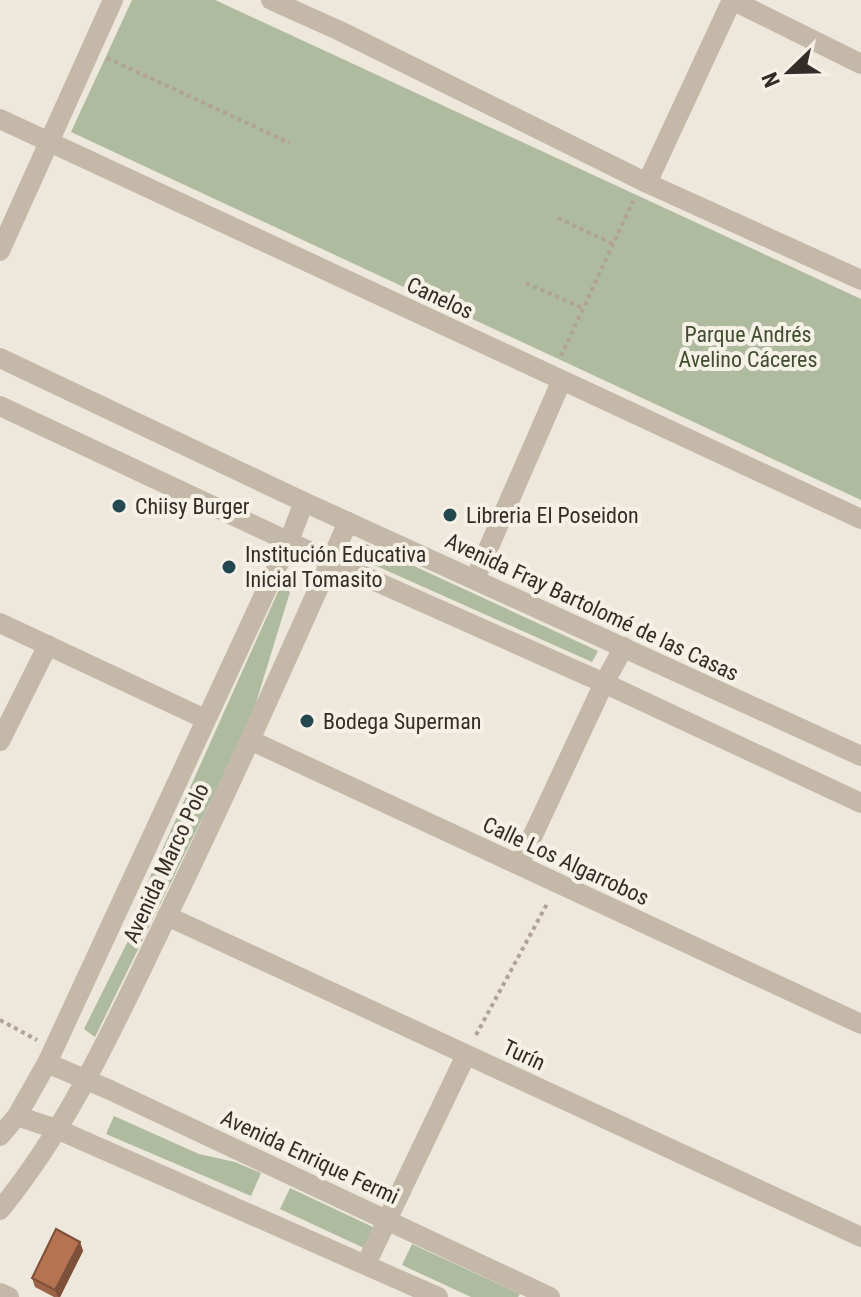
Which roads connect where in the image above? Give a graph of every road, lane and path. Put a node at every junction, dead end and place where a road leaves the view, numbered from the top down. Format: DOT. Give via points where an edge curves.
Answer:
graph roads {
  1 [pos="113,0"];
  2 [pos="271,0"];
  3 [pos="732,0"];
  4 [pos="107,58"];
  5 [pos="861,64"];
  6 [pos="0,119"];
  7 [pos="290,143"];
  8 [pos="49,144"];
  9 [pos="647,183"];
  10 [pos="558,218"];
  11 [pos="613,244"];
  12 [pos="0,251"];
  13 [pos="861,280"];
  14 [pos="526,283"];
  15 [pos="583,309"];
  16 [pos="0,358"];
  17 [pos="561,382"];
  18 [pos="0,406"];
  19 [pos="304,502"];
  20 [pos="861,519"];
  21 [pos="348,522"];
  22 [pos="289,541"];
  23 [pos="330,561"];
  24 [pos="475,579"];
  25 [pos="0,623"];
  26 [pos="48,645"];
  27 [pos="624,647"];
  28 [pos="604,683"];
  29 [pos="205,719"];
  30 [pos="250,740"];
  31 [pos="0,741"];
  32 [pos="861,756"];
  33 [pos="861,803"];
  34 [pos="519,865"];
  35 [pos="558,883"];
  36 [pos="167,916"];
  37 [pos="0,1020"];
  38 [pos="861,1024"];
  39 [pos="466,1055"];
  40 [pos="50,1056"];
  41 [pos="88,1080"];
  42 [pos="17,1116"];
  43 [pos="59,1130"];
  44 [pos="0,1136"];
  45 [pos="0,1210"];
  46 [pos="387,1219"];
  47 [pos="861,1237"];
  48 [pos="366,1264"];
  49 [pos="0,1293"];
  50 [pos="545,1296"];
  51 [pos="9,1297"];
  52 [pos="438,1297"];
  1 -- 8 [label="street"];
  2 -- 9 [label="street"];
  3 -- 5 [label="street"];
  3 -- 9 [label="street"];
  4 -- 7 [label="path"];
  6 -- 8 [label="street, Canelos"];
  8 -- 12 [label="street"];
  8 -- 17 [label="street, Canelos"];
  9 -- 11 [label="path" via="635,196"];
  9 -- 13 [label="street"];
  10 -- 11 [label="path"];
  11 -- 15 [label="path"];
  14 -- 15 [label="path"];
  15 -- 17 [label="path" via="560,357"];
  16 -- 19 [label="street, Avenida Fray Bartolomé de las Casas"];
  17 -- 20 [label="street, Canelos"];
  17 -- 24 [label="street"];
  18 -- 22 [label="street"];
  19 -- 21 [label="street, Avenida Fray Bartolomé de las Casas"];
  19 -- 22 [label="street, Avenida Marco Polo"];
  21 -- 23 [label="street, Avenida Marco Polo"];
  21 -- 24 [label="street, Avenida Fray Bartolomé de las Casas"];
  22 -- 23 [label="street"];
  22 -- 29 [label="street, Avenida Marco Polo"];
  23 -- 28 [label="street"];
  23 -- 30 [label="street, Avenida Marco Polo"];
  24 -- 27 [label="street, Avenida Fray Bartolomé de las Casas"];
  25 -- 26 [label="street"];
  26 -- 29 [label="street"];
  26 -- 31 [label="street"];
  27 -- 28 [label="street"];
  27 -- 32 [label="street, Avenida Fray Bartolomé de las Casas"];
  28 -- 33 [label="street"];
  28 -- 34 [label="street"];
  29 -- 40 [label="street, Avenida Marco Polo"];
  30 -- 34 [label="street, Calle Los Algarrobos"];
  30 -- 36 [label="street, Avenida Marco Polo"];
  34 -- 35 [label="street, Calle Los Algarrobos"];
  35 -- 38 [label="street, Calle Los Algarrobos"];
  35 -- 39 [label="path"];
  36 -- 39 [label="street, Turín"];
  36 -- 41 [label="street, Avenida Marco Polo"];
  37 -- 40 [label="path"];
  39 -- 46 [label="street"];
  39 -- 47 [label="street, Turín"];
  40 -- 41 [label="street, Avenida Enrique Fermi"];
  40 -- 42 [label="street, Avenida Marco Polo"];
  41 -- 43 [label="street, Avenida Marco Polo"];
  41 -- 46 [label="street, Avenida Enrique Fermi"];
  42 -- 43 [label="street"];
  42 -- 44 [label="street, Avenida Marco Polo"];
  43 -- 45 [label="street, Avenida Marco Polo"];
  43 -- 48 [label="street"];
  46 -- 48 [label="street"];
  46 -- 50 [label="street, Avenida Enrique Fermi"];
  48 -- 52 [label="street"];
  49 -- 51 [label="street"];
}
